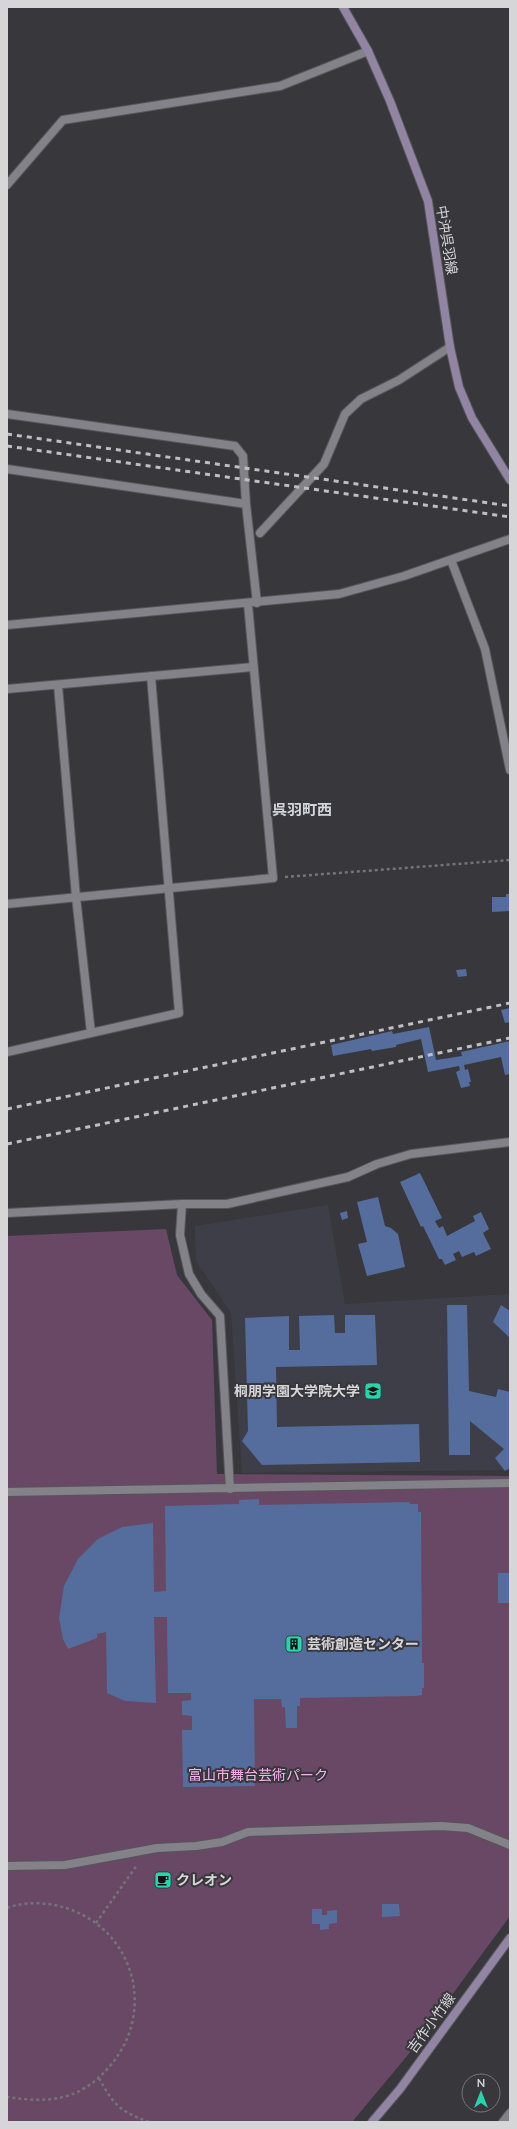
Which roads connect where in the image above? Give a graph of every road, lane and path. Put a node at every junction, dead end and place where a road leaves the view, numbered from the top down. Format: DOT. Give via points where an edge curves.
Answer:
graph roads {
  1 [pos="343,7"];
  2 [pos="368,51"];
  3 [pos="7,185"];
  4 [pos="450,347"];
  5 [pos="7,414"];
  6 [pos="7,469"];
  7 [pos="510,480"];
  8 [pos="246,504"];
  9 [pos="260,533"];
  10 [pos="510,539"];
  11 [pos="452,560"];
  12 [pos="257,603"];
  13 [pos="248,604"];
  14 [pos="7,625"];
  15 [pos="253,667"];
  16 [pos="151,676"];
  17 [pos="58,685"];
  18 [pos="7,690"];
  19 [pos="510,770"];
  20 [pos="510,860"];
  21 [pos="273,878"];
  22 [pos="169,888"];
  23 [pos="76,897"];
  24 [pos="7,904"];
  25 [pos="91,1033"];
  26 [pos="7,1052"];
  27 [pos="510,1142"];
  28 [pos="182,1204"];
  29 [pos="7,1214"];
  30 [pos="510,1483"];
  31 [pos="230,1489"];
  32 [pos="7,1492"];
  33 [pos="510,1845"];
  34 [pos="146,1850"];
  35 [pos="7,1866"];
  36 [pos="7,1908"];
  37 [pos="96,1923"];
  38 [pos="510,1938"];
  39 [pos="100,2078"];
  40 [pos="7,2097"];
  41 [pos="510,2113"];
  42 [pos="149,2122"];
  43 [pos="372,2122"];
  44 [pos="503,2122"];
  1 -- 2 [label="main road, 中沖呉羽線"];
  2 -- 3 [label="street" via="280,86 63,120"];
  2 -- 4 [label="main road, 中沖呉羽線" via="428,201"];
  4 -- 7 [label="main road, 中沖呉羽線" via="459,387 472,418"];
  4 -- 9 [label="street" via="399,380 361,399 345,414 324,464"];
  5 -- 8 [label="street" via="235,446 243,456"];
  6 -- 8 [label="street"];
  8 -- 12 [label="street"];
  10 -- 11 [label="street"];
  11 -- 12 [label="street" via="339,594"];
  11 -- 19 [label="street" via="485,650"];
  12 -- 13 [label="street"];
  13 -- 14 [label="street"];
  13 -- 15 [label="street"];
  15 -- 16 [label="street"];
  15 -- 21 [label="street"];
  16 -- 17 [label="street"];
  16 -- 22 [label="street"];
  17 -- 18 [label="street"];
  17 -- 23 [label="street"];
  20 -- 21 [label="path"];
  21 -- 22 [label="street"];
  22 -- 23 [label="street"];
  22 -- 25 [label="street" via="179,1013"];
  23 -- 24 [label="street"];
  23 -- 25 [label="street"];
  25 -- 26 [label="street"];
  27 -- 28 [label="street" via="411,1154 377,1164 348,1177 227,1204"];
  28 -- 29 [label="street"];
  28 -- 31 [label="street" via="180,1235 189,1274 201,1294 220,1316"];
  30 -- 31 [label="street"];
  31 -- 32 [label="street"];
  33 -- 34 [label="street" via="468,1828 441,1826 248,1832 222,1842"];
  34 -- 35 [label="street" via="65,1865"];
  34 -- 37 [label="path"];
  36 -- 37 [label="path" via="18,1904 51,1903 82,1913"];
  37 -- 39 [label="path" via="109,1933 127,1960 136,1991 134,2024 121,2054"];
  38 -- 43 [label="main road, 吉作小竹線" via="400,2089"];
  39 -- 40 [label="path" via="71,2095 38,2101"];
  39 -- 42 [label="path" via="111,2101 127,2114"];
  41 -- 44 [label="street"];
}
